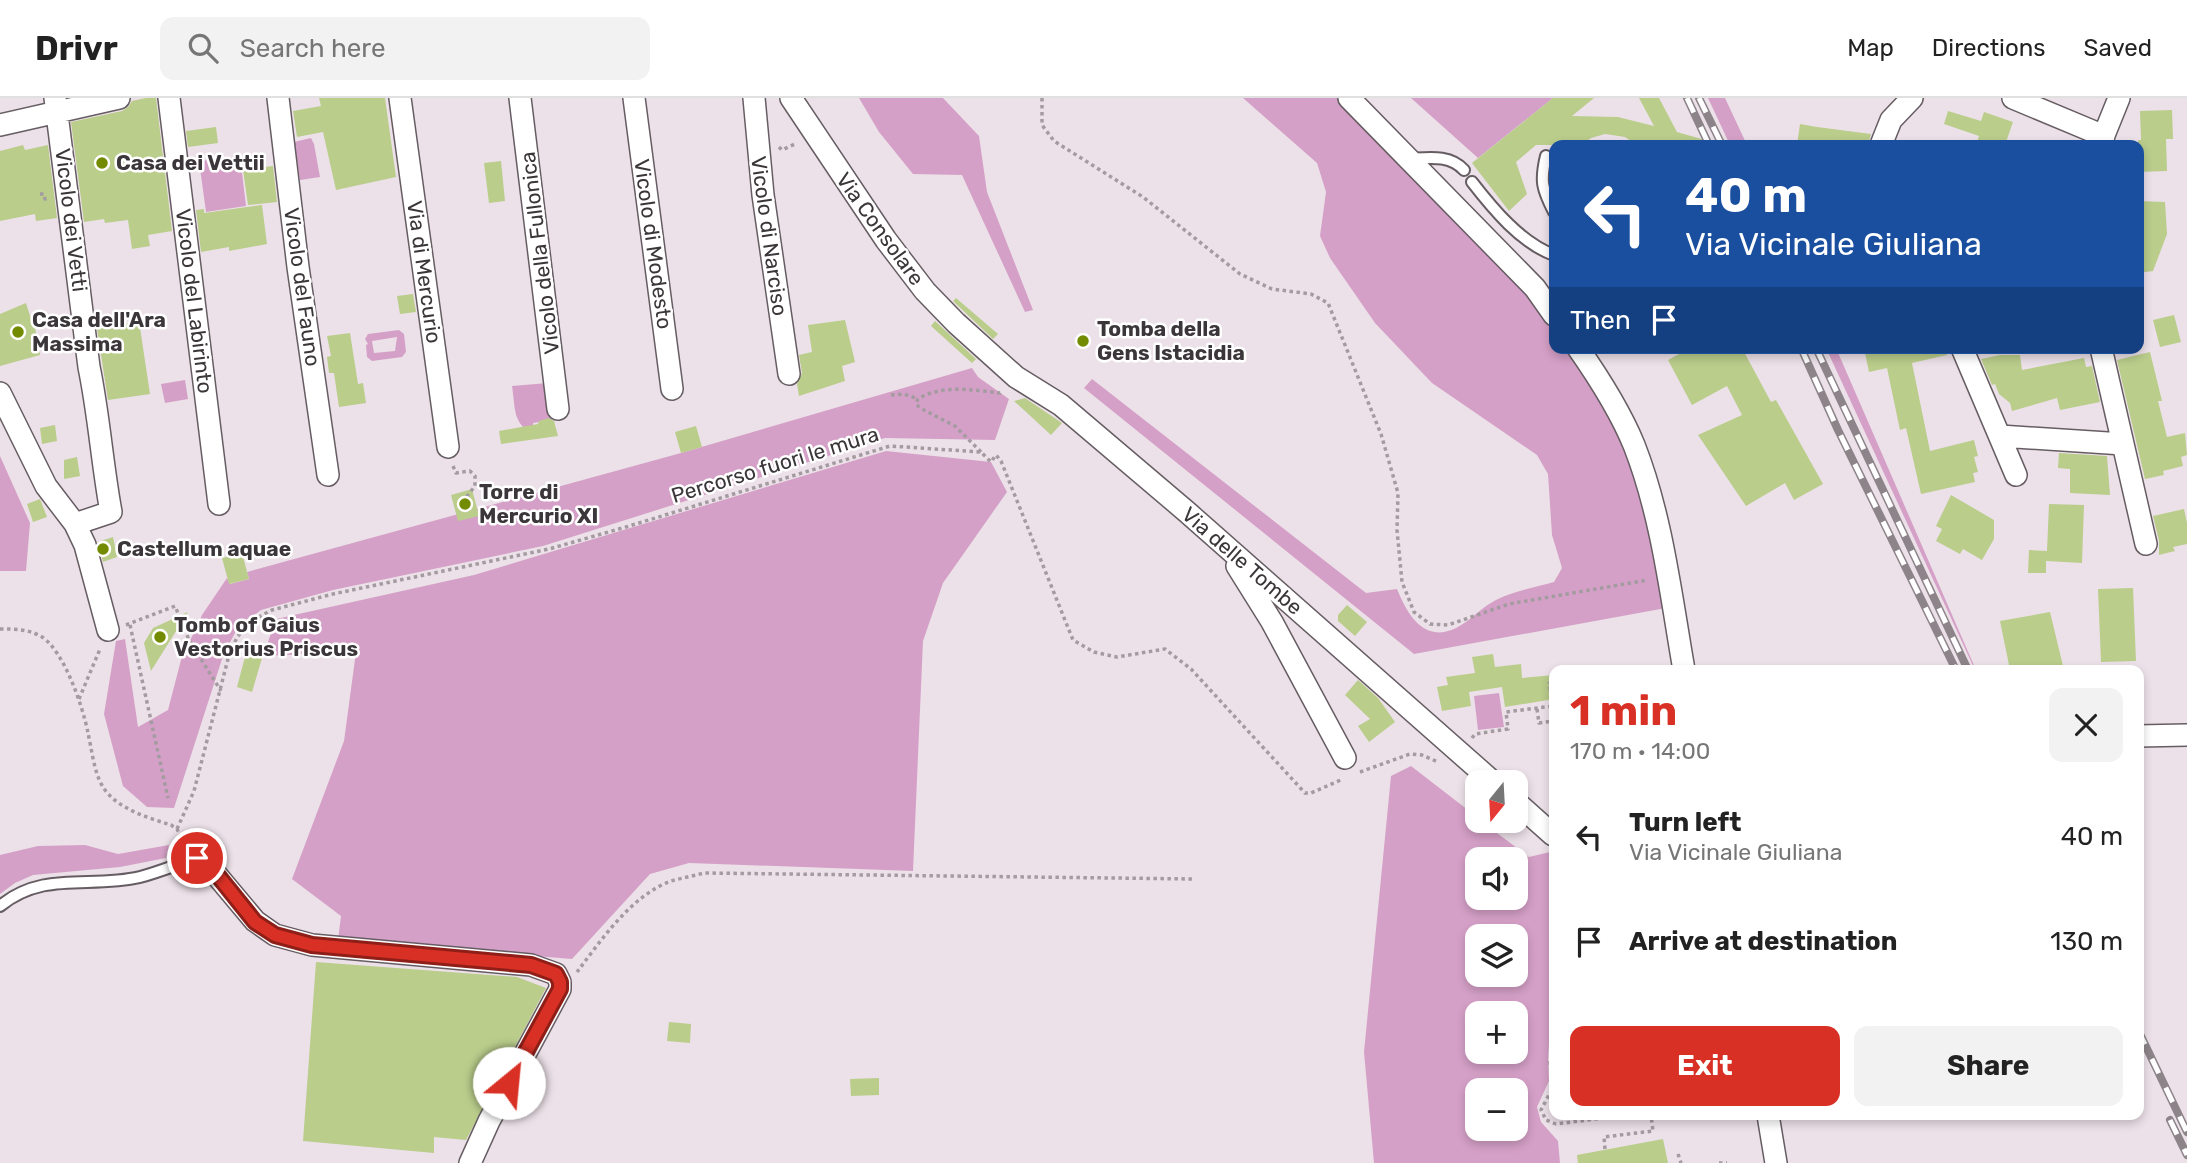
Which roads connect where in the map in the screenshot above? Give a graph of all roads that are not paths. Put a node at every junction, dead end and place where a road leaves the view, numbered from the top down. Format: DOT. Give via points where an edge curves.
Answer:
graph roads {
  1 [pos="119,98"];
  2 [pos="169,98"];
  3 [pos="278,98"];
  4 [pos="400,98"];
  5 [pos="520,98"];
  6 [pos="634,98"];
  7 [pos="754,98"];
  8 [pos="791,98"];
  9 [pos="1349,98"];
  10 [pos="1912,98"];
  11 [pos="2013,98"];
  12 [pos="2119,98"];
  13 [pos="56,105"];
  14 [pos="0,125"];
  15 [pos="1883,140"];
  16 [pos="2100,140"];
  17 [pos="2102,140"];
  18 [pos="1546,156"];
  19 [pos="1408,159"];
  20 [pos="1464,170"];
  21 [pos="1472,182"];
  22 [pos="1549,202"];
  23 [pos="1549,253"];
  24 [pos="1549,308"];
  25 [pos="985,348"];
  26 [pos="1582,354"];
  27 [pos="1965,354"];
  28 [pos="2102,354"];
  29 [pos="789,374"];
  30 [pos="672,389"];
  31 [pos="0,393"];
  32 [pos="558,409"];
  33 [pos="2000,436"];
  34 [pos="2123,444"];
  35 [pos="448,447"];
  36 [pos="328,475"];
  37 [pos="2016,475"];
  38 [pos="219,504"];
  39 [pos="75,524"];
  40 [pos="2146,544"];
  41 [pos="1225,547"];
  42 [pos="108,630"];
  43 [pos="1683,665"];
  44 [pos="2187,735"];
  45 [pos="2144,736"];
  46 [pos="1345,758"];
  47 [pos="1479,770"];
  48 [pos="1528,813"];
  49 [pos="1549,831"];
  50 [pos="197,858"];
  51 [pos="0,906"];
  52 [pos="1769,1120"];
  53 [pos="470,1163"];
  54 [pos="1776,1163"];
  1 -- 13 [label="street"];
  2 -- 38 [label="street, Vicolo del Labirinto"];
  3 -- 36 [label="street, Vicolo del Fauno"];
  4 -- 35 [label="street, Via di Mercurio"];
  5 -- 32 [label="street, Vicolo della Fullonica"];
  6 -- 30 [label="street, Vicolo di Modesto"];
  7 -- 29 [label="street, Vicolo di Narciso"];
  8 -- 25 [label="street, Via Consolare" via="925,291"];
  9 -- 19 [label="street"];
  10 -- 15 [label="street" via="1892,120"];
  11 -- 16 [label="street"];
  12 -- 17 [label="street"];
  13 -- 14 [label="street"];
  13 -- 39 [label="street, Vicolo dei Vetti" via="111,512"];
  18 -- 22 [label="lane" via="1541,177"];
  19 -- 20 [label="lane" via="1447,159"];
  19 -- 24 [label="street" via="1535,288"];
  21 -- 23 [label="lane" via="1521,234"];
  25 -- 41 [label="street, Via delle Tombe" via="1016,377 1061,405"];
  26 -- 43 [label="street" via="1634,445 1657,521"];
  27 -- 33 [label="street"];
  28 -- 34 [label="street"];
  31 -- 39 [label="street" via="46,486"];
  33 -- 34 [label="street"];
  33 -- 37 [label="street"];
  34 -- 40 [label="street"];
  39 -- 42 [label="street"];
  41 -- 46 [label="street" via="1272,622"];
  41 -- 47 [label="street, Via delle Tombe"];
  44 -- 45 [label="street"];
  48 -- 49 [label="street"];
  50 -- 51 [label="lane" via="139,877 43,884"];
  50 -- 53 [label="street" via="215,872 255,922 275,935 312,945 531,965 556,974 560,989"];
  52 -- 54 [label="street"];
}
